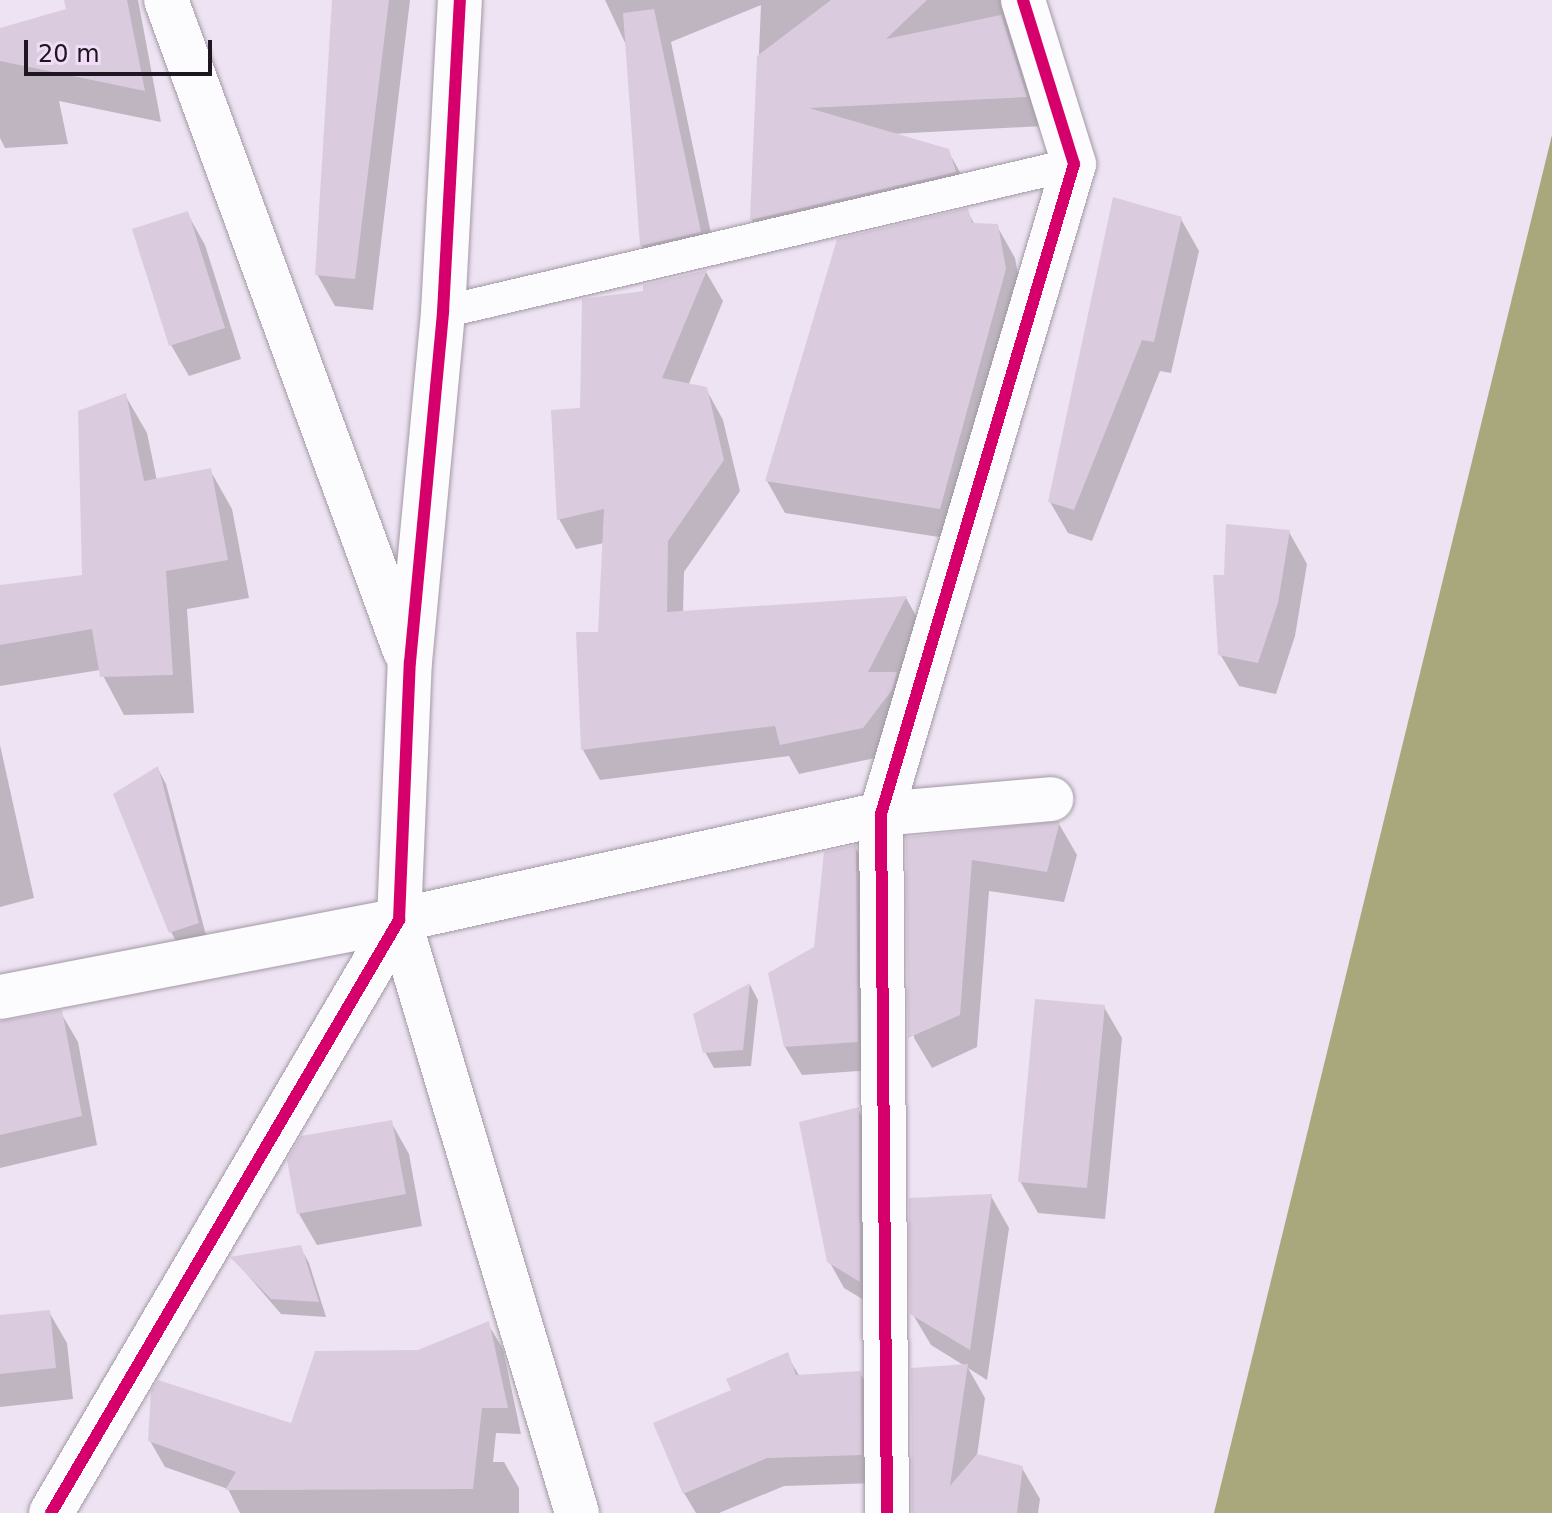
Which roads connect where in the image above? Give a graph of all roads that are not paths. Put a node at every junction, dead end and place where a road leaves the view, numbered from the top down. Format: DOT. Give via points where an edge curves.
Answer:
graph roads {
  1 [pos="166,0"];
  2 [pos="460,0"];
  3 [pos="1023,0"];
  4 [pos="1074,164"];
  5 [pos="443,312"];
  6 [pos="410,662"];
  7 [pos="1051,799"];
  8 [pos="881,814"];
  9 [pos="399,920"];
  10 [pos="0,997"];
  11 [pos="51,1513"];
  12 [pos="577,1513"];
  13 [pos="887,1513"];
  1 -- 6 [label="street"];
  2 -- 5 [label="street"];
  3 -- 4 [label="street"];
  4 -- 5 [label="lane"];
  4 -- 8 [label="street"];
  5 -- 6 [label="street"];
  6 -- 9 [label="street"];
  7 -- 8 [label="street"];
  8 -- 9 [label="street"];
  8 -- 13 [label="street"];
  9 -- 10 [label="street"];
  9 -- 11 [label="street"];
  9 -- 12 [label="street"];
}
